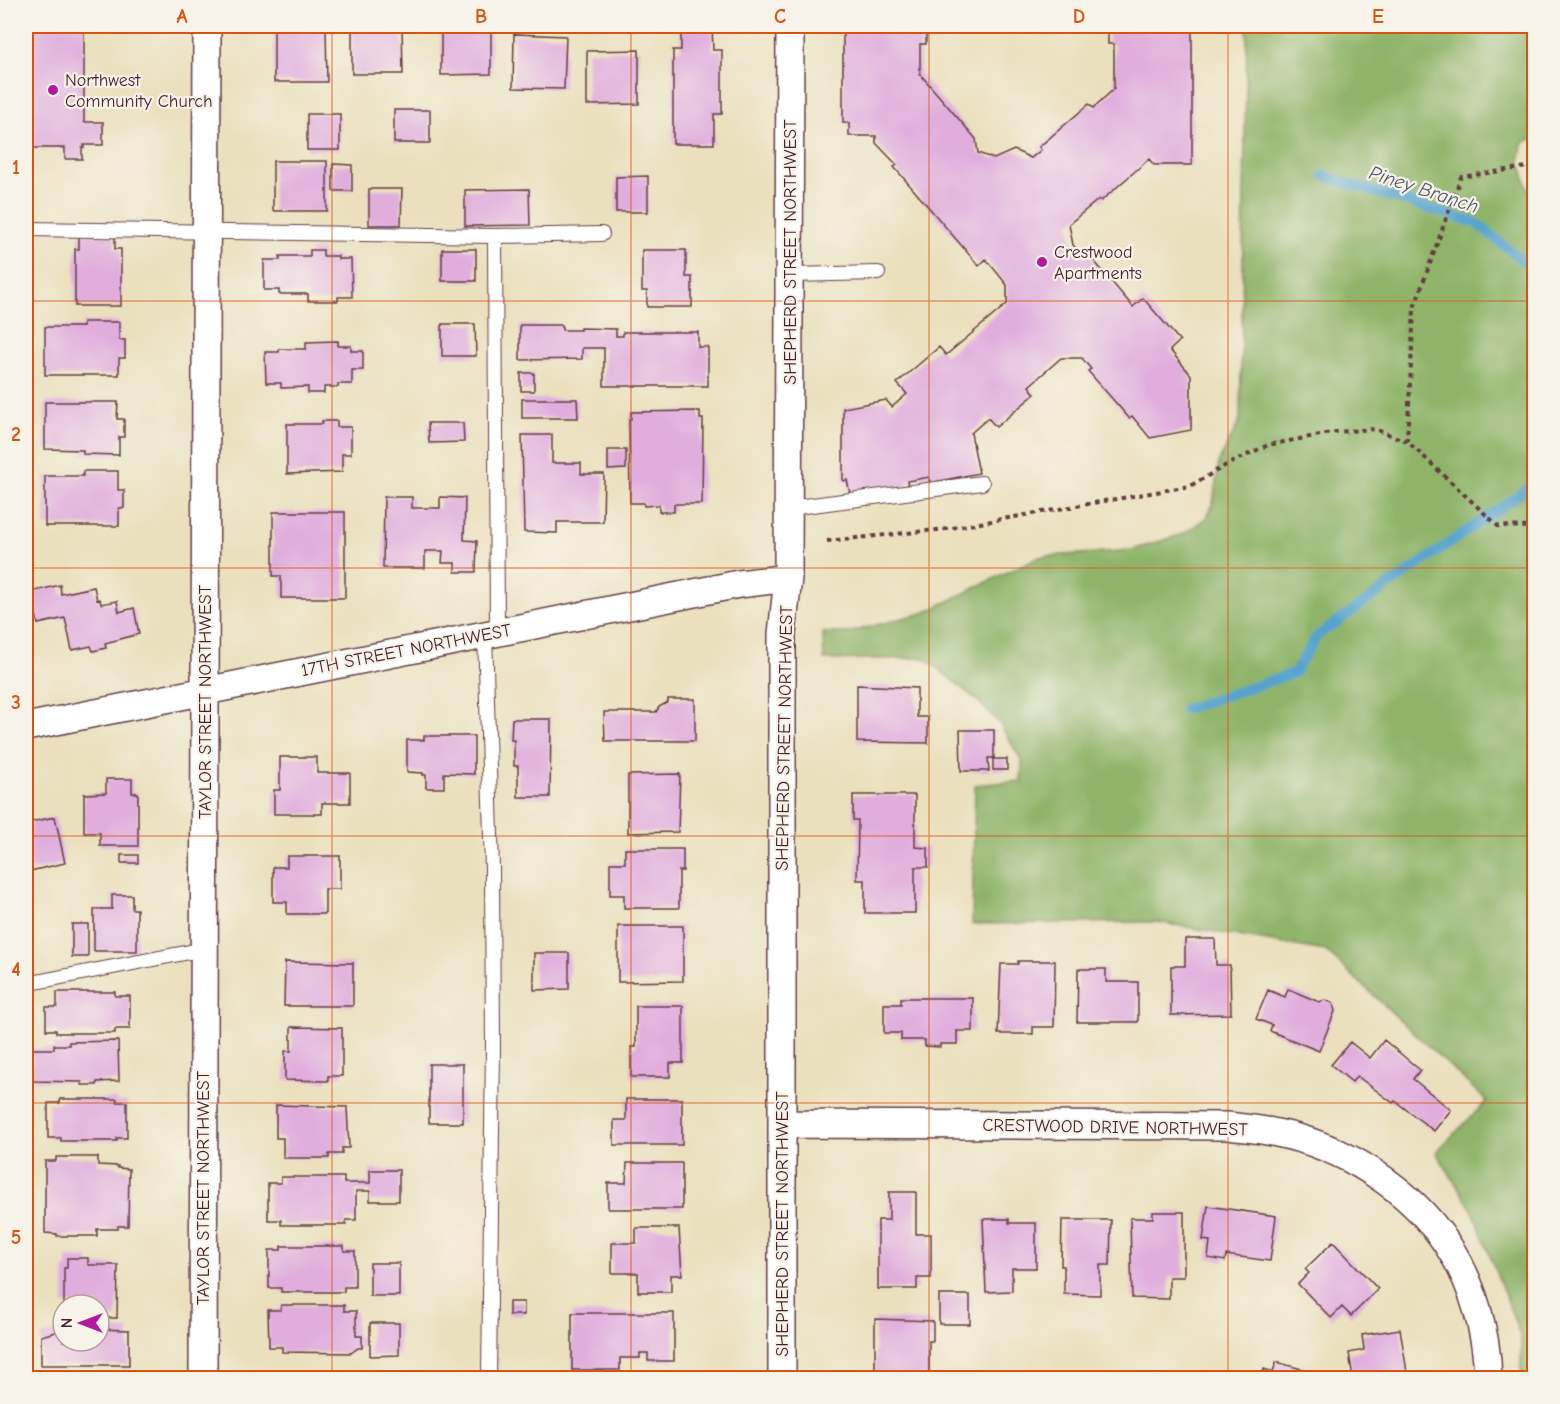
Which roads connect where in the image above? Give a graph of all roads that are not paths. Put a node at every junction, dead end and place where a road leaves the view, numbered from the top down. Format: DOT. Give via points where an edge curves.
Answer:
graph roads {
  1 [pos="207,26"];
  2 [pos="790,26"];
  3 [pos="26,229"];
  4 [pos="207,230"];
  5 [pos="602,234"];
  6 [pos="495,236"];
  7 [pos="878,273"];
  8 [pos="790,275"];
  9 [pos="982,483"];
  10 [pos="789,508"];
  11 [pos="788,578"];
  12 [pos="491,632"];
  13 [pos="206,690"];
  14 [pos="26,727"];
  15 [pos="205,949"];
  16 [pos="26,984"];
  17 [pos="782,1124"];
  18 [pos="203,1378"];
  19 [pos="489,1378"];
  20 [pos="782,1378"];
  21 [pos="1488,1378"];
  1 -- 4 [label="street, TAYLOR STREET NORTHWEST"];
  2 -- 8 [label="street, SHEPHERD STREET NORTHWEST"];
  3 -- 4 [label="lane"];
  4 -- 6 [label="lane"];
  4 -- 13 [label="street, TAYLOR STREET NORTHWEST"];
  5 -- 6 [label="lane"];
  6 -- 12 [label="lane"];
  7 -- 8 [label="lane"];
  8 -- 10 [label="street, SHEPHERD STREET NORTHWEST"];
  9 -- 10 [label="lane"];
  10 -- 11 [label="street, SHEPHERD STREET NORTHWEST"];
  11 -- 12 [label="street, 17TH STREET NORTHWEST"];
  11 -- 17 [label="street, SHEPHERD STREET NORTHWEST" via="782,634"];
  12 -- 13 [label="street, 17TH STREET NORTHWEST"];
  12 -- 19 [label="lane" via="493,1047"];
  13 -- 14 [label="street, 17TH STREET NORTHWEST"];
  13 -- 15 [label="street, TAYLOR STREET NORTHWEST"];
  15 -- 16 [label="lane"];
  15 -- 18 [label="street, TAYLOR STREET NORTHWEST"];
  17 -- 20 [label="street, SHEPHERD STREET NORTHWEST"];
  17 -- 21 [label="street, CRESTWOOD DRIVE NORTHWEST" via="1227,1126 1303,1140 1351,1160 1380,1178 1413,1205 1447,1244 1476,1306"];
}
